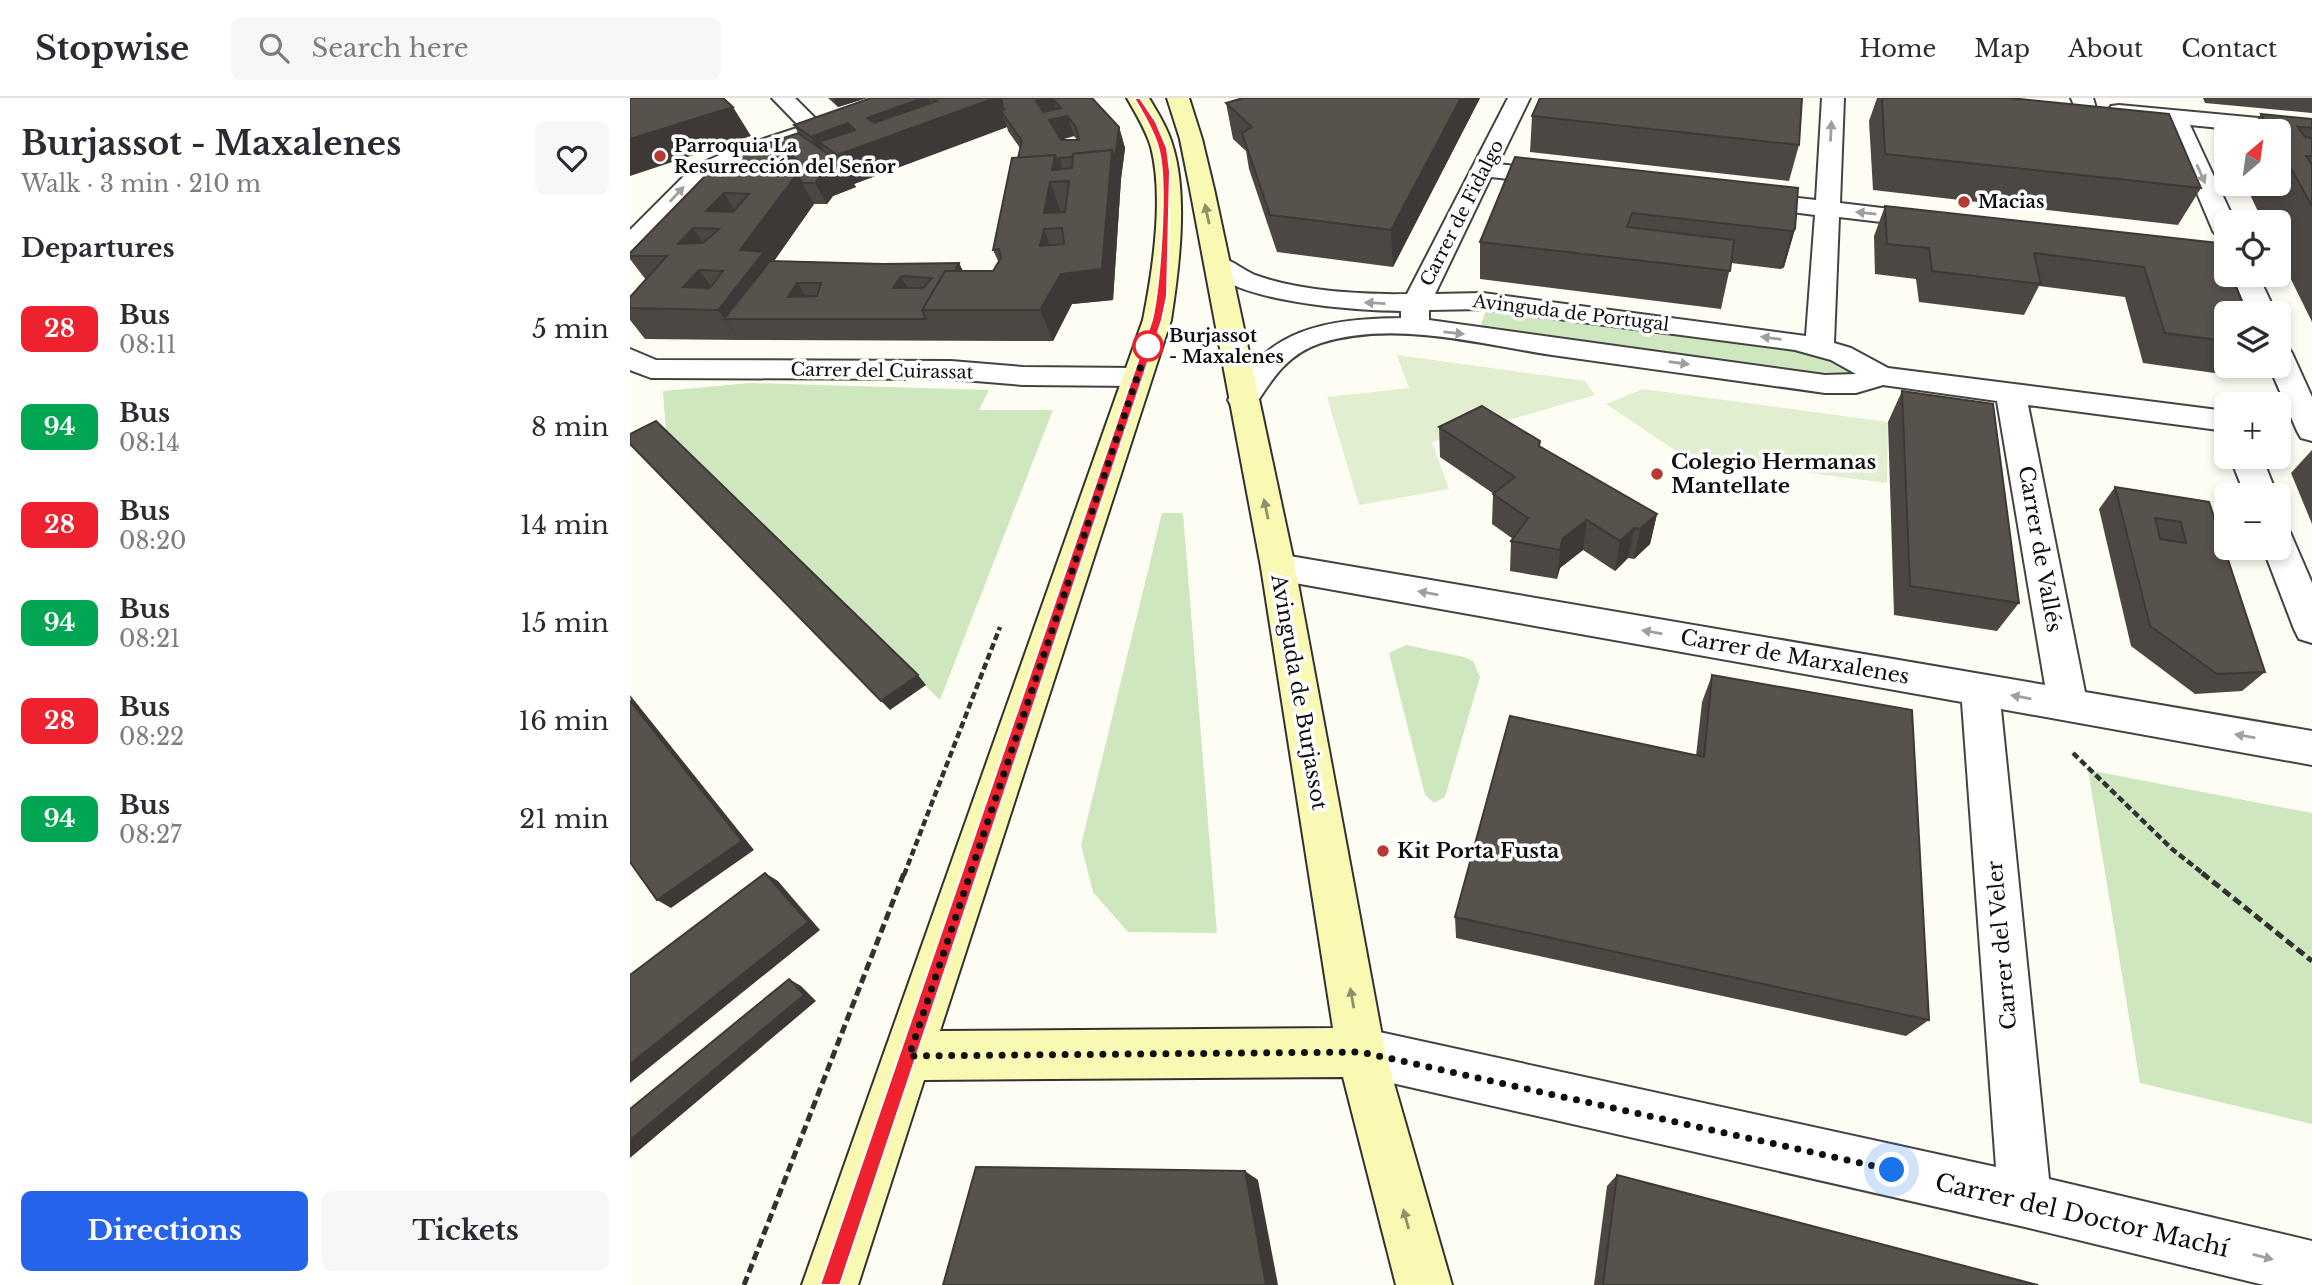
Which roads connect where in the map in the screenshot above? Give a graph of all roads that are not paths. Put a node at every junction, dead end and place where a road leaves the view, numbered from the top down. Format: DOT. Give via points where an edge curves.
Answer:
graph roads {
  1 [pos="783,98"];
  2 [pos="1138,98"];
  3 [pos="1178,98"];
  4 [pos="1519,98"];
  5 [pos="1833,98"];
  6 [pos="2083,103"];
  7 [pos="2057,105"];
  8 [pos="2176,117"];
  9 [pos="838,122"];
  10 [pos="815,130"];
  11 [pos="2312,130"];
  12 [pos="1485,169"];
  13 [pos="1581,180"];
  14 [pos="1717,196"];
  15 [pos="1826,209"];
  16 [pos="2217,210"];
  17 [pos="1950,223"];
  18 [pos="630,244"];
  19 [pos="1218,265"];
  20 [pos="1418,316"];
  21 [pos="1820,346"];
  22 [pos="630,358"];
  23 [pos="1881,376"];
  24 [pos="1137,377"];
  25 [pos="2289,378"];
  26 [pos="2011,393"];
  27 [pos="1243,400"];
  28 [pos="2214,419"];
  29 [pos="2291,430"];
  30 [pos="2312,432"];
  31 [pos="2285,560"];
  32 [pos="1278,567"];
  33 [pos="2312,629"];
  34 [pos="1980,690"];
  35 [pos="2068,705"];
  36 [pos="2312,748"];
  37 [pos="1361,1052"];
  38 [pos="909,1056"];
  39 [pos="2025,1200"];
  40 [pos="2312,1269"];
  41 [pos="830,1285"];
  42 [pos="1424,1285"];
  1 -- 10 [label="street"];
  2 -- 24 [label="main road" via="1159,140 1166,172 1162,296"];
  19 -- 3 [label="main road, Avinguda de Burjassot, one-way"];
  4 -- 12 [label="street, Carrer de Fidalgo"];
  15 -- 5 [label="street, one-way"];
  6 -- 7 [label="street"];
  6 -- 8 [label="street"];
  8 -- 11 [label="street"];
  8 -- 16 [label="street, one-way"];
  9 -- 10 [label="street"];
  18 -- 10 [label="street, one-way" via="701,172"];
  12 -- 13 [label="street"];
  12 -- 20 [label="street, Carrer de Fidalgo"];
  14 -- 15 [label="street"];
  17 -- 15 [label="street, one-way"];
  15 -- 21 [label="street"];
  20 -- 19 [label="street, Avinguda de Portugal, one-way" via="1368,303 1271,289"];
  19 -- 27 [label="main road, Avinguda de Burjassot"];
  21 -- 20 [label="street, Avinguda de Portugal, one-way" via="1483,301"];
  20 -- 23 [label="street, Avinguda de Portugal, one-way" via="1825,384 1856,384"];
  20 -- 27 [label="street, Avinguda de Portugal" via="1314,336 1289,347 1253,379"];
  21 -- 23 [label="street, Avinguda de Portugal"];
  22 -- 24 [label="street, Carrer del Cuirassat" via="651,369 951,370"];
  23 -- 26 [label="street, Avinguda de Portugal"];
  24 -- 38 [label="main road"];
  25 -- 30 [label="street"];
  26 -- 28 [label="street, Avinguda de Portugal"];
  26 -- 35 [label="street, Carrer de Vallés"];
  32 -- 27 [label="main road, Avinguda de Burjassot, one-way"];
  29 -- 30 [label="street"];
  31 -- 33 [label="street"];
  34 -- 32 [label="street, Carrer de Marxalenes, one-way"];
  37 -- 32 [label="main road, Avinguda de Burjassot, one-way"];
  35 -- 34 [label="street, Carrer de Marxalenes, one-way"];
  34 -- 39 [label="street, Carrer del Veler"];
  36 -- 35 [label="street, Carrer de Marxalenes, one-way"];
  37 -- 38 [label="main road"];
  37 -- 39 [label="street, Carrer del Doctor Machí"];
  42 -- 37 [label="main road, Avinguda de Burjassot, one-way"];
  38 -- 41 [label="main road"];
  39 -- 40 [label="street, Carrer del Doctor Machí, one-way"];
}
